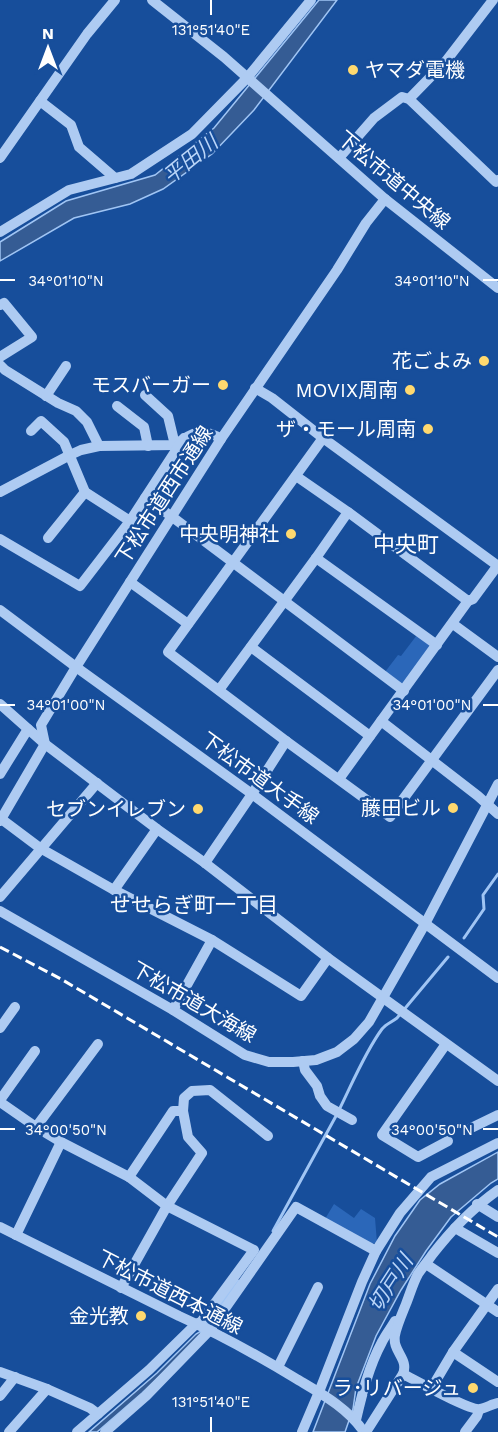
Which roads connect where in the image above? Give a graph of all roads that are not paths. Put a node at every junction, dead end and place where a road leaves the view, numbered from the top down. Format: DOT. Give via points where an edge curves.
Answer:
graph roads {
  1 [pos="115,0"];
  2 [pos="152,0"];
  3 [pos="311,0"];
  4 [pos="493,0"];
  5 [pos="249,80"];
  6 [pos="409,99"];
  7 [pos="40,101"];
  8 [pos="0,158"];
  9 [pos="339,158"];
  10 [pos="115,178"];
  11 [pos="498,180"];
  12 [pos="385,199"];
  13 [pos="0,232"];
  14 [pos="497,286"];
  15 [pos="0,305"];
  16 [pos="0,357"];
  17 [pos="0,365"];
  18 [pos="66,366"];
  19 [pos="255,388"];
  20 [pos="145,395"];
  21 [pos="46,396"];
  22 [pos="117,406"];
  23 [pos="31,431"];
  24 [pos="323,438"];
  25 [pos="221,439"];
  26 [pos="179,442"];
  27 [pos="99,446"];
  28 [pos="148,446"];
  29 [pos="70,455"];
  30 [pos="296,476"];
  31 [pos="0,492"];
  32 [pos="85,492"];
  33 [pos="146,498"];
  34 [pos="348,512"];
  35 [pos="171,516"];
  36 [pos="130,521"];
  37 [pos="48,538"];
  38 [pos="0,539"];
  39 [pos="316,558"];
  40 [pos="233,563"];
  41 [pos="498,566"];
  42 [pos="130,582"];
  43 [pos="283,601"];
  44 [pos="468,601"];
  45 [pos="0,610"];
  46 [pos="188,624"];
  47 [pos="453,624"];
  48 [pos="437,645"];
  49 [pos="251,647"];
  50 [pos="498,657"];
  51 [pos="76,667"];
  52 [pos="498,670"];
  53 [pos="219,690"];
  54 [pos="404,691"];
  55 [pos="0,704"];
  56 [pos="381,721"];
  57 [pos="28,729"];
  58 [pos="370,736"];
  59 [pos="286,741"];
  60 [pos="45,744"];
  61 [pos="431,760"];
  62 [pos="0,774"];
  63 [pos="339,779"];
  64 [pos="97,783"];
  65 [pos="498,784"];
  66 [pos="252,794"];
  67 [pos="488,803"];
  68 [pos="498,814"];
  69 [pos="0,819"];
  70 [pos="157,829"];
  71 [pos="40,848"];
  72 [pos="205,863"];
  73 [pos="114,890"];
  74 [pos="0,897"];
  75 [pos="0,911"];
  76 [pos="425,924"];
  77 [pos="212,940"];
  78 [pos="328,958"];
  79 [pos="498,978"];
  80 [pos="384,998"];
  81 [pos="15,1006"];
  82 [pos="173,1010"];
  83 [pos="0,1028"];
  84 [pos="98,1044"];
  85 [pos="446,1044"];
  86 [pos="35,1051"];
  87 [pos="303,1061"];
  88 [pos="498,1081"];
  89 [pos="0,1101"];
  90 [pos="183,1111"];
  91 [pos="498,1115"];
  92 [pos="352,1120"];
  93 [pos="36,1127"];
  94 [pos="467,1130"];
  95 [pos="268,1136"];
  96 [pos="448,1141"];
  97 [pos="61,1142"];
  98 [pos="498,1143"];
  99 [pos="129,1177"];
  100 [pos="498,1190"];
  101 [pos="477,1204"];
  102 [pos="167,1206"];
  103 [pos="498,1217"];
  104 [pos="0,1227"];
  105 [pos="455,1228"];
  106 [pos="16,1235"];
  107 [pos="376,1251"];
  108 [pos="498,1252"];
  109 [pos="426,1264"];
  110 [pos="318,1287"];
  111 [pos="121,1288"];
  112 [pos="498,1289"];
  113 [pos="487,1305"];
  114 [pos="402,1312"];
  115 [pos="498,1312"];
  116 [pos="203,1327"];
  117 [pos="453,1352"];
  118 [pos="278,1367"];
  119 [pos="0,1372"];
  120 [pos="403,1374"];
  121 [pos="15,1377"];
  122 [pos="498,1382"];
  123 [pos="47,1389"];
  124 [pos="431,1389"];
  125 [pos="321,1393"];
  126 [pos="0,1396"];
  127 [pos="498,1403"];
  128 [pos="479,1410"];
  129 [pos="98,1414"];
  130 [pos="354,1418"];
  131 [pos="9,1432"];
  132 [pos="77,1432"];
  133 [pos="105,1432"];
  134 [pos="302,1432"];
  135 [pos="365,1432"];
  136 [pos="465,1432"];
  1 -- 7 [label="street"];
  2 -- 5 [label="street"];
  3 -- 5 [label="street"];
  4 -- 6 [label="street" via="446,61"];
  5 -- 9 [label="street, 下松市道中央線"];
  5 -- 10 [label="street" via="192,134 131,174"];
  6 -- 9 [label="street" via="402,97 374,118"];
  6 -- 11 [label="street"];
  7 -- 8 [label="street"];
  7 -- 10 [label="street" via="70,125 79,147"];
  9 -- 12 [label="street, 下松市道中央線"];
  10 -- 13 [label="street" via="69,190"];
  12 -- 14 [label="street, 下松市道中央線"];
  12 -- 19 [label="street, 下松市道西市通線"];
  15 -- 16 [label="street" via="4,303 32,337"];
  17 -- 21 [label="street"];
  18 -- 21 [label="street"];
  19 -- 24 [label="street"];
  19 -- 25 [label="street, 下松市道西市通線"];
  20 -- 26 [label="street" via="168,416"];
  21 -- 27 [label="street" via="76,411 87,422"];
  22 -- 28 [label="street" via="144,427"];
  23 -- 29 [label="street" via="41,421 64,441"];
  24 -- 30 [label="street"];
  24 -- 41 [label="street"];
  25 -- 26 [label="street" via="212,432 201,431"];
  25 -- 35 [label="street, 下松市道西市通線"];
  26 -- 28 [label="street"];
  26 -- 33 [label="street"];
  27 -- 28 [label="street"];
  27 -- 29 [label="street"];
  29 -- 31 [label="street"];
  29 -- 32 [label="street"];
  30 -- 34 [label="street"];
  30 -- 40 [label="street"];
  32 -- 36 [label="street"];
  32 -- 37 [label="street"];
  33 -- 35 [label="street"];
  33 -- 36 [label="street"];
  34 -- 39 [label="street"];
  34 -- 44 [label="street"];
  35 -- 40 [label="street"];
  35 -- 42 [label="street, 下松市道西市通線"];
  36 -- 38 [label="street" via="80,586"];
  39 -- 43 [label="street"];
  39 -- 48 [label="street"];
  40 -- 43 [label="street"];
  40 -- 46 [label="street"];
  41 -- 44 [label="street"];
  42 -- 46 [label="street"];
  42 -- 51 [label="street, 下松市道西市通線"];
  43 -- 49 [label="street"];
  43 -- 54 [label="street"];
  44 -- 47 [label="street"];
  45 -- 51 [label="street, 下松市道大手線"];
  46 -- 53 [label="street" via="168,651"];
  47 -- 48 [label="street"];
  47 -- 50 [label="street"];
  48 -- 54 [label="street"];
  49 -- 53 [label="street"];
  49 -- 58 [label="street"];
  51 -- 60 [label="street, 下松市道西市通線" via="41,725"];
  51 -- 66 [label="street, 下松市道大手線"];
  52 -- 61 [label="street"];
  53 -- 59 [label="street"];
  54 -- 56 [label="street"];
  55 -- 57 [label="street"];
  56 -- 58 [label="street"];
  56 -- 61 [label="street"];
  57 -- 60 [label="street"];
  57 -- 62 [label="street"];
  58 -- 63 [label="street"];
  59 -- 63 [label="street"];
  59 -- 66 [label="street"];
  60 -- 64 [label="street"];
  60 -- 69 [label="street, 下松市道西市通線"];
  61 -- 63 [label="street" via="390,817"];
  61 -- 67 [label="street"];
  64 -- 70 [label="street"];
  64 -- 71 [label="street"];
  65 -- 67 [label="street, 下松市道大海線"];
  66 -- 72 [label="street"];
  66 -- 76 [label="street, 下松市道大手線"];
  67 -- 68 [label="street"];
  67 -- 76 [label="street, 下松市道大海線"];
  69 -- 71 [label="street"];
  70 -- 72 [label="street"];
  70 -- 73 [label="street"];
  71 -- 73 [label="street"];
  71 -- 74 [label="street"];
  72 -- 78 [label="street"];
  73 -- 77 [label="street"];
  75 -- 82 [label="street, 下松市道大海線"];
  76 -- 79 [label="street, 下松市道大手線"];
  76 -- 80 [label="street, 下松市道大海線"];
  77 -- 78 [label="street" via="301,996"];
  77 -- 82 [label="street"];
  78 -- 80 [label="street"];
  80 -- 85 [label="street"];
  80 -- 87 [label="street, 下松市道大海線" via="354,1039 337,1052"];
  81 -- 83 [label="street"];
  82 -- 87 [label="street, 下松市道大海線" via="245,1055 268,1062"];
  84 -- 93 [label="street"];
  85 -- 88 [label="street"];
  85 -- 96 [label="street" via="382,1135 418,1157"];
  86 -- 89 [label="street"];
  87 -- 92 [label="street" via="327,1106"];
  89 -- 93 [label="street"];
  90 -- 95 [label="street" via="183,1098 192,1091 210,1090"];
  90 -- 99 [label="street" via="173,1111"];
  90 -- 102 [label="street" via="188,1137 202,1153"];
  91 -- 94 [label="street"];
  93 -- 97 [label="street"];
  97 -- 99 [label="street"];
  97 -- 106 [label="street"];
  98 -- 107 [label="street" via="431,1177 399,1213"];
  99 -- 102 [label="street"];
  100 -- 101 [label="street"];
  101 -- 103 [label="street"];
  101 -- 105 [label="street"];
  102 -- 111 [label="street"];
  102 -- 116 [label="street" via="254,1250 201,1322"];
  104 -- 106 [label="street, 下松市道西本通線"];
  105 -- 108 [label="street"];
  105 -- 109 [label="street"];
  106 -- 111 [label="street, 下松市道西本通線"];
  107 -- 116 [label="street" via="296,1207"];
  107 -- 125 [label="street"];
  109 -- 113 [label="street"];
  109 -- 114 [label="street"];
  110 -- 118 [label="street"];
  111 -- 116 [label="street, 下松市道西本通線"];
  112 -- 113 [label="street"];
  113 -- 115 [label="street"];
  113 -- 117 [label="street"];
  114 -- 120 [label="street" via="394,1346 404,1361"];
  114 -- 130 [label="street" via="382,1342"];
  116 -- 118 [label="street, 下松市道西本通線"];
  116 -- 129 [label="street"];
  116 -- 133 [label="street" via="146,1396"];
  117 -- 122 [label="street"];
  117 -- 124 [label="street"];
  118 -- 125 [label="street, 下松市道西本通線"];
  119 -- 121 [label="street"];
  120 -- 124 [label="street"];
  120 -- 135 [label="street"];
  121 -- 123 [label="street"];
  121 -- 126 [label="street"];
  123 -- 129 [label="street"];
  123 -- 131 [label="street"];
  124 -- 128 [label="street"];
  125 -- 130 [label="street, 下松市道西本通線"];
  125 -- 134 [label="street"];
  127 -- 128 [label="street"];
  128 -- 136 [label="street"];
  129 -- 132 [label="street"];
  130 -- 135 [label="street"];
}
